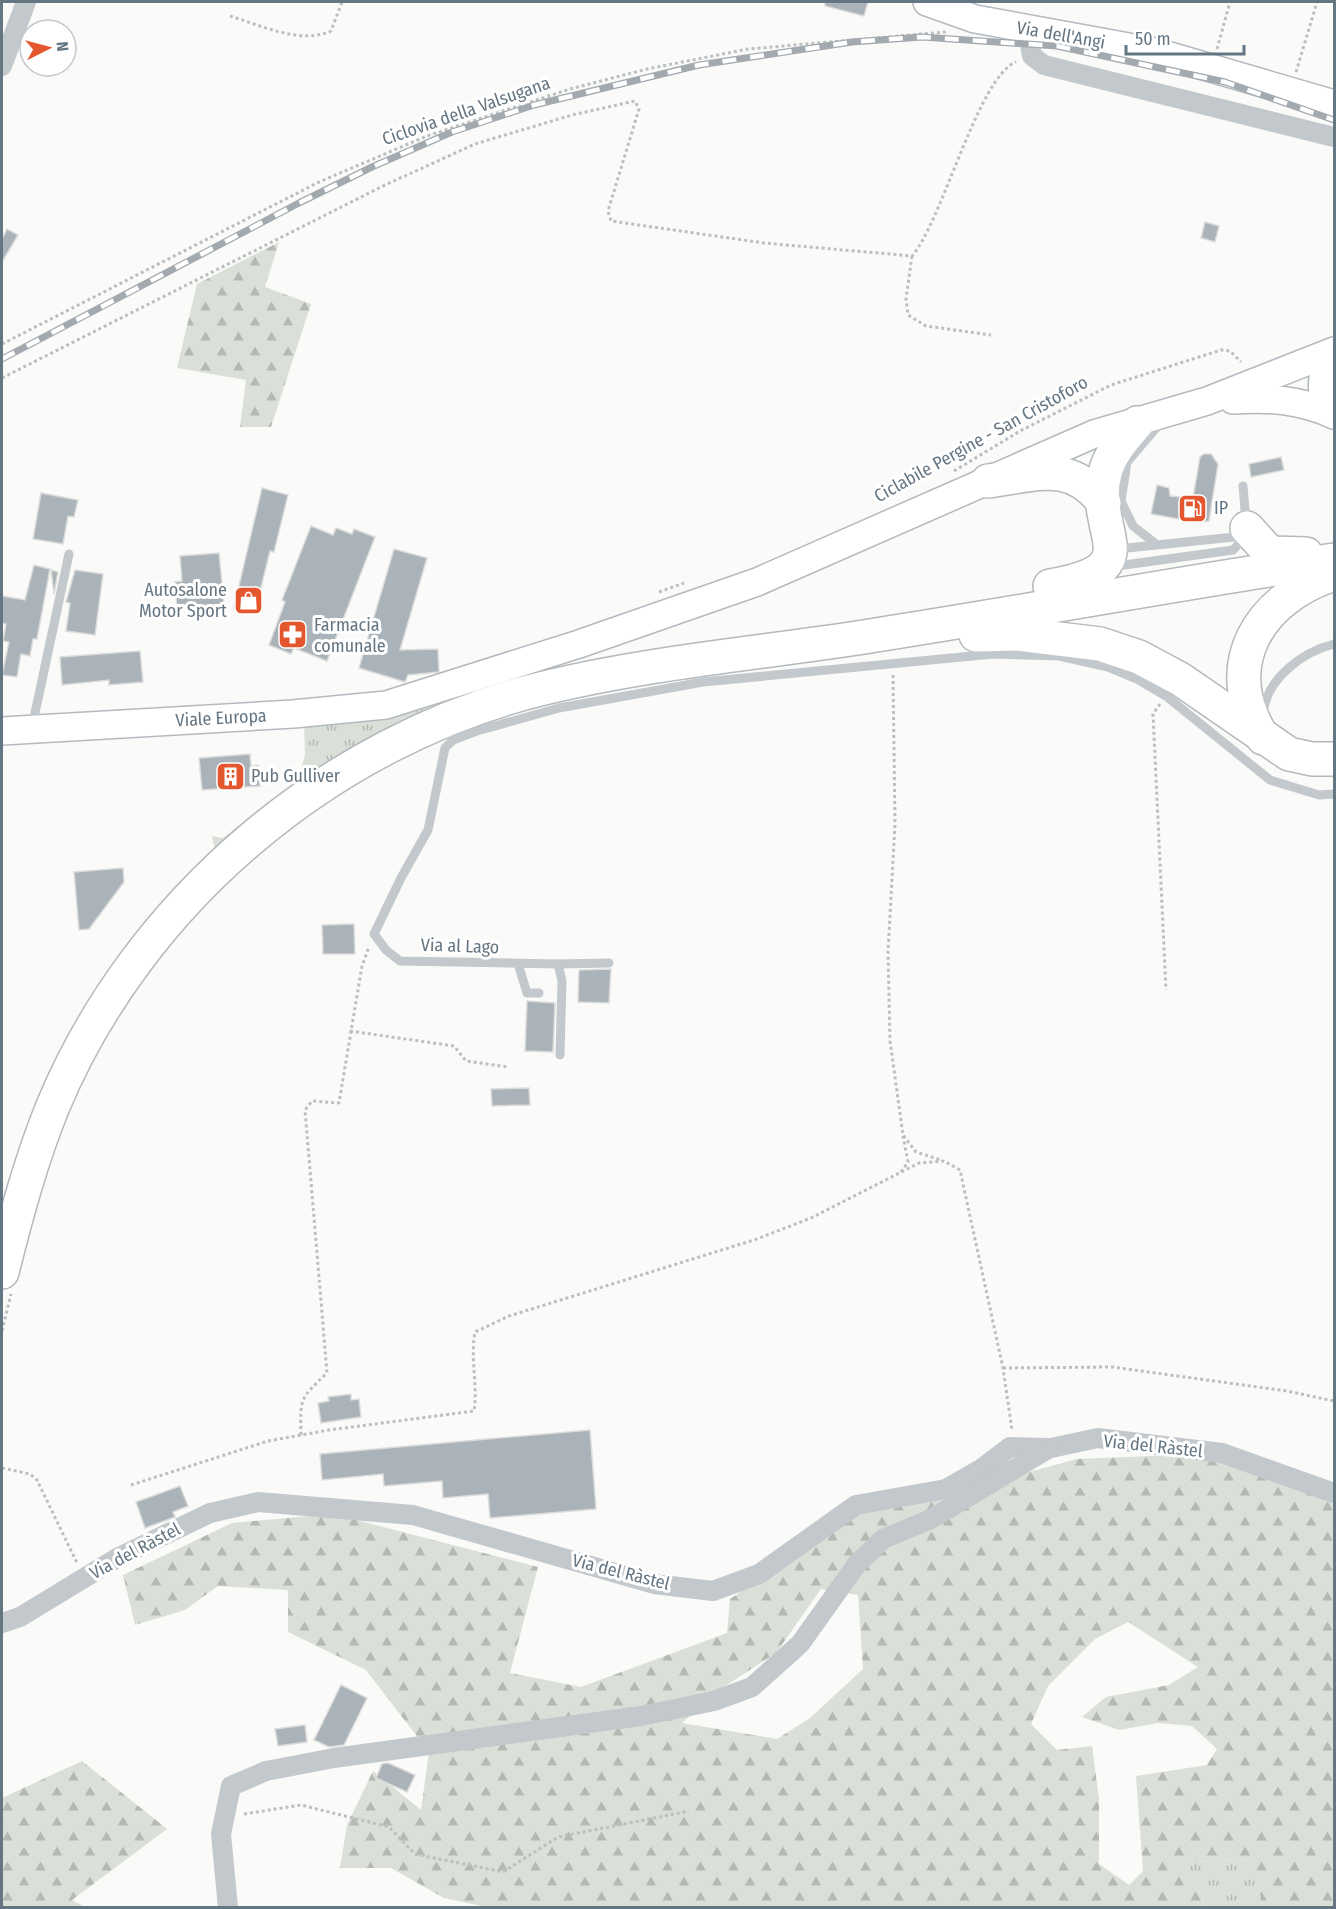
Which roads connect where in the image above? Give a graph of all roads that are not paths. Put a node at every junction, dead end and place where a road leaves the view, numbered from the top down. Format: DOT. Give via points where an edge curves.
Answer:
graph roads {
  1 [pos="26,2"];
  2 [pos="927,2"];
  3 [pos="1027,28"];
  4 [pos="2,66"];
  5 [pos="1335,104"];
  6 [pos="1335,137"];
  7 [pos="1335,353"];
  8 [pos="1207,401"];
  9 [pos="1170,412"];
  10 [pos="1334,415"];
  11 [pos="1137,423"];
  12 [pos="988,480"];
  13 [pos="1243,486"];
  14 [pos="1104,503"];
  15 [pos="1246,532"];
  16 [pos="1156,544"];
  17 [pos="69,554"];
  18 [pos="1335,555"];
  19 [pos="1335,560"];
  20 [pos="1107,561"];
  21 [pos="1335,574"];
  22 [pos="873,636"];
  23 [pos="1335,644"];
  24 [pos="31,729"];
  25 [pos="2,731"];
  26 [pos="1263,738"];
  27 [pos="1335,759"];
  28 [pos="1335,794"];
  29 [pos="609,963"];
  30 [pos="518,964"];
  31 [pos="558,964"];
  32 [pos="539,993"];
  33 [pos="560,1054"];
  34 [pos="7,1280"];
  35 [pos="1051,1448"];
  36 [pos="1335,1493"];
  37 [pos="2,1623"];
  38 [pos="228,1908"];
  1 -- 4 [label="street"];
  2 -- 3 [label="main road, Via dell'Angi" via="975,19"];
  3 -- 5 [label="main road, Via dell'Angi" via="1156,52"];
  3 -- 6 [label="street" via="1032,56 1044,65"];
  7 -- 8 [label="main road"];
  7 -- 10 [label="main road" via="1325,369 1322,386"];
  8 -- 9 [label="main road, Viale Europa"];
  8 -- 10 [label="main road" via="1274,398"];
  9 -- 11 [label="main road, Viale Europa"];
  9 -- 16 [label="lane" via="1127,462 1121,501 1133,526"];
  11 -- 12 [label="main road, Viale Europa" via="1094,434"];
  11 -- 14 [label="highway" via="1117,446 1104,474"];
  12 -- 14 [label="highway" via="1065,474 1091,486"];
  12 -- 24 [label="main road, Viale Europa" via="757,582 386,705"];
  13 -- 15 [label="lane"];
  14 -- 20 [label="highway" via="1110,537"];
  15 -- 16 [label="lane"];
  15 -- 18 [label="highway" via="1270,553"];
  15 -- 20 [label="lane" via="1233,550 1117,566"];
  16 -- 20 [label="lane" via="1116,552"];
  17 -- 24 [label="lane"];
  19 -- 22 [label="highway"];
  20 -- 22 [label="highway" via="1082,580 960,602"];
  21 -- 26 [label="highway" via="1307,584 1278,604 1254,636 1246,661 1244,688"];
  22 -- 26 [label="highway" via="1018,634 1100,644 1139,657 1180,679"];
  22 -- 34 [label="highway" via="593,678 501,700 434,725 348,770 284,812 178,907 109,999 54,1104 31,1166"];
  23 -- 26 [label="lane" via="1292,664 1271,687 1263,711"];
  24 -- 25 [label="main road, Viale Europa"];
  26 -- 27 [label="highway" via="1289,754"];
  28 -- 30 [label="lane, Via al Lago" via="1319,795 1270,780 1166,696 1108,667 1059,656 993,654 703,682 559,708 477,731 453,740 445,748 428,830 374,934 400,961"];
  29 -- 31 [label="lane, Via al Lago"];
  30 -- 31 [label="lane, Via al Lago"];
  30 -- 32 [label="lane" via="527,993"];
  31 -- 33 [label="lane" via="562,981"];
  35 -- 36 [label="street, Via del Ràstel" via="1098,1438 1222,1453"];
  35 -- 37 [label="street, Via del Ràstel" via="1010,1447 946,1489 856,1505 759,1574 713,1591 654,1584 413,1515 258,1502 210,1513 117,1558 20,1617"];
  35 -- 38 [label="street" via="931,1519 883,1539 857,1564 800,1644 752,1687 714,1701 641,1716 345,1756 266,1771 231,1786 221,1834"];
}
